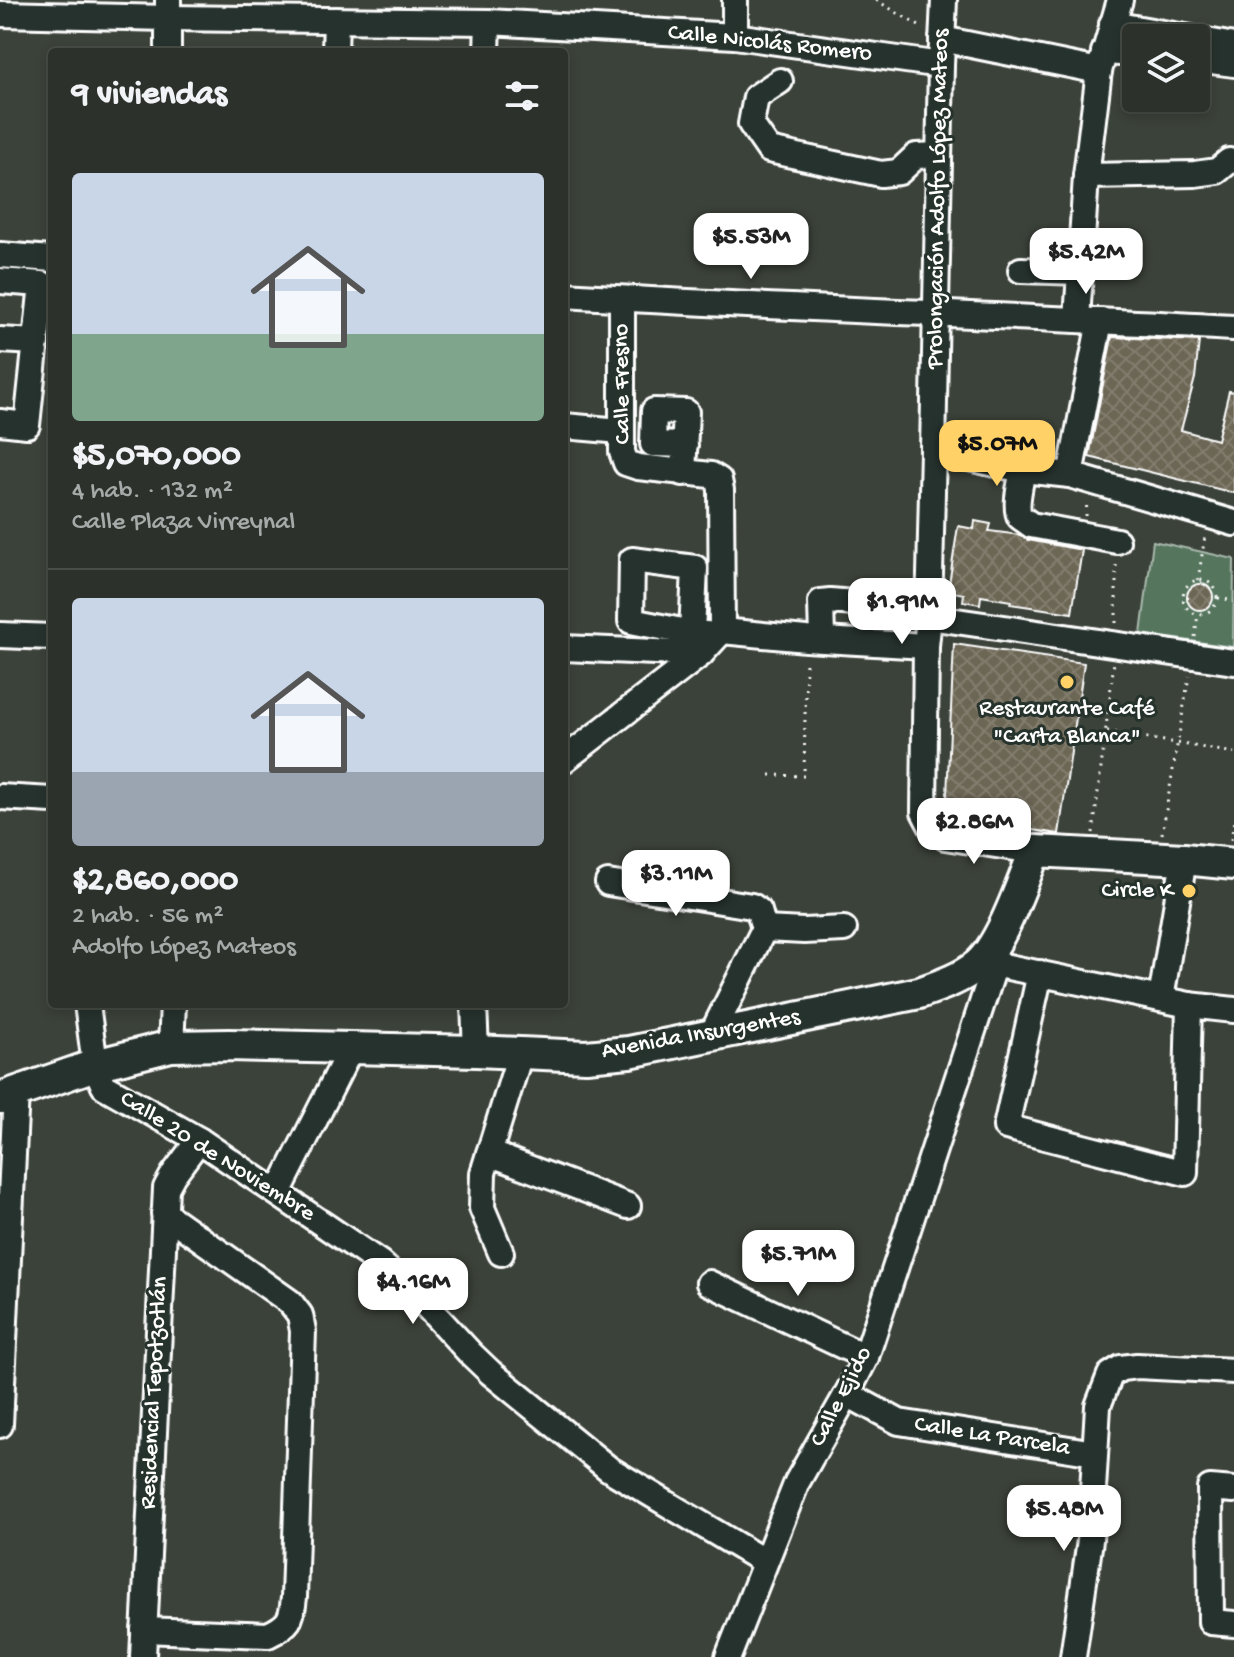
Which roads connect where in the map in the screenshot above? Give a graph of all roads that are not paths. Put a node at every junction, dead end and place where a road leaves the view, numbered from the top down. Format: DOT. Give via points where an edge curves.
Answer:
graph roads {
  1 [pos="735,0"];
  2 [pos="944,0"];
  3 [pos="1120,0"];
  4 [pos="168,9"];
  5 [pos="0,14"];
  6 [pos="336,20"];
  7 [pos="488,22"];
  8 [pos="1112,24"];
  9 [pos="1122,26"];
  10 [pos="735,36"];
  11 [pos="942,39"];
  12 [pos="1210,41"];
  13 [pos="1234,46"];
  14 [pos="168,48"];
  15 [pos="335,48"];
  16 [pos="487,48"];
  17 [pos="1122,57"];
  18 [pos="1210,61"];
  19 [pos="1101,62"];
  20 [pos="1234,64"];
  21 [pos="941,65"];
  22 [pos="780,81"];
  23 [pos="939,155"];
  24 [pos="1229,161"];
  25 [pos="1086,176"];
  26 [pos="0,255"];
  27 [pos="48,259"];
  28 [pos="1021,270"];
  29 [pos="1081,272"];
  30 [pos="0,281"];
  31 [pos="568,295"];
  32 [pos="622,299"];
  33 [pos="936,315"];
  34 [pos="1088,320"];
  35 [pos="1234,328"];
  36 [pos="0,340"];
  37 [pos="36,342"];
  38 [pos="0,422"];
  39 [pos="568,426"];
  40 [pos="621,431"];
  41 [pos="685,445"];
  42 [pos="933,450"];
  43 [pos="1023,470"];
  44 [pos="683,473"];
  45 [pos="1070,475"];
  46 [pos="1234,523"];
  47 [pos="1117,541"];
  48 [pos="867,604"];
  49 [pos="929,617"];
  50 [pos="720,633"];
  51 [pos="0,635"];
  52 [pos="48,637"];
  53 [pos="814,639"];
  54 [pos="697,643"];
  55 [pos="926,646"];
  56 [pos="568,648"];
  57 [pos="1234,662"];
  58 [pos="568,756"];
  59 [pos="0,797"];
  60 [pos="48,800"];
  61 [pos="1035,851"];
  62 [pos="1171,858"];
  63 [pos="1234,864"];
  64 [pos="608,883"];
  65 [pos="764,929"];
  66 [pos="844,929"];
  67 [pos="994,955"];
  68 [pos="1040,973"];
  69 [pos="1161,999"];
  70 [pos="1189,1005"];
  71 [pos="88,1008"];
  72 [pos="173,1008"];
  73 [pos="474,1008"];
  74 [pos="1234,1010"];
  75 [pos="711,1036"];
  76 [pos="171,1046"];
  77 [pos="351,1048"];
  78 [pos="476,1051"];
  79 [pos="520,1054"];
  80 [pos="95,1065"];
  81 [pos="8,1095"];
  82 [pos="199,1140"];
  83 [pos="489,1153"];
  84 [pos="278,1193"];
  85 [pos="628,1206"];
  86 [pos="164,1213"];
  87 [pos="501,1253"];
  88 [pos="709,1283"];
  89 [pos="866,1357"];
  90 [pos="1234,1371"];
  91 [pos="847,1394"];
  92 [pos="0,1425"];
  93 [pos="1095,1453"];
  94 [pos="1234,1490"];
  95 [pos="765,1562"];
  96 [pos="1234,1624"];
  97 [pos="144,1630"];
  98 [pos="143,1657"];
  99 [pos="728,1657"];
  100 [pos="1073,1657"];
  1 -- 10 [label="street"];
  2 -- 11 [label="street, Prolongación Adolfo López Mateos"];
  3 -- 8 [label="street"];
  4 -- 5 [label="street, Calle Nicolás Romero"];
  4 -- 6 [label="street, Calle Nicolás Romero"];
  4 -- 14 [label="street"];
  6 -- 7 [label="street, Calle Nicolás Romero"];
  6 -- 15 [label="street"];
  7 -- 10 [label="street, Calle Nicolás Romero"];
  7 -- 16 [label="street"];
  8 -- 9 [label="street"];
  8 -- 19 [label="street"];
  10 -- 21 [label="street, Calle Nicolás Romero"];
  11 -- 19 [label="street"];
  11 -- 21 [label="street, Prolongación Adolfo López Mateos"];
  12 -- 13 [label="street"];
  17 -- 19 [label="street"];
  18 -- 20 [label="street"];
  19 -- 25 [label="street"];
  21 -- 23 [label="street, Prolongación Adolfo López Mateos"];
  22 -- 23 [label="street" via="756,97 751,124 769,150 881,174 899,172 916,156"];
  23 -- 33 [label="street, Prolongación Adolfo López Mateos"];
  24 -- 25 [label="street" via="1217,171 1195,174"];
  25 -- 29 [label="street"];
  26 -- 27 [label="street"];
  28 -- 29 [label="street"];
  29 -- 34 [label="street"];
  30 -- 37 [label="street" via="42,284"];
  31 -- 32 [label="street"];
  32 -- 33 [label="street"];
  32 -- 40 [label="street, Calle Fresno"];
  33 -- 34 [label="street"];
  33 -- 42 [label="street, Prolongación Adolfo López Mateos"];
  34 -- 35 [label="street"];
  34 -- 45 [label="street"];
  36 -- 37 [label="street"];
  37 -- 38 [label="street" via="27,425"];
  39 -- 40 [label="street"];
  40 -- 44 [label="street, Calle Fresno" via="626,463"];
  41 -- 44 [label="street"];
  42 -- 43 [label="street"];
  42 -- 49 [label="street, Prolongación Adolfo López Mateos"];
  43 -- 45 [label="street"];
  43 -- 47 [label="street" via="1020,517 1031,525"];
  44 -- 50 [label="street, Calle Fresno" via="719,480"];
  45 -- 46 [label="street"];
  48 -- 53 [label="street" via="821,602"];
  49 -- 55 [label="street, Prolongación Adolfo López Mateos"];
  49 -- 57 [label="street"];
  50 -- 53 [label="street"];
  50 -- 54 [label="street"];
  51 -- 52 [label="street"];
  53 -- 55 [label="street"];
  54 -- 56 [label="street"];
  54 -- 58 [label="street"];
  55 -- 61 [label="street, Prolongación Adolfo López Mateos" via="924,812 933,829 945,837"];
  59 -- 60 [label="street"];
  61 -- 62 [label="main road"];
  61 -- 67 [label="main road, Avenida Insurgentes"];
  62 -- 63 [label="main road"];
  62 -- 69 [label="street"];
  64 -- 65 [label="street" via="752,906"];
  65 -- 66 [label="street"];
  65 -- 75 [label="street"];
  67 -- 68 [label="street"];
  67 -- 75 [label="main road, Avenida Insurgentes" via="953,981 919,993"];
  67 -- 89 [label="street, Calle Ejido"];
  68 -- 69 [label="street"];
  68 -- 70 [label="street" via="1006,1127 1185,1173"];
  69 -- 70 [label="street"];
  70 -- 74 [label="street"];
  71 -- 80 [label="street"];
  72 -- 76 [label="street"];
  73 -- 78 [label="street"];
  75 -- 79 [label="main road, Avenida Insurgentes" via="586,1056"];
  76 -- 77 [label="main road, Avenida Insurgentes"];
  76 -- 80 [label="main road, Avenida Insurgentes"];
  77 -- 78 [label="main road, Avenida Insurgentes"];
  77 -- 84 [label="street"];
  78 -- 79 [label="main road, Avenida Insurgentes"];
  79 -- 83 [label="street"];
  80 -- 81 [label="main road, Avenida Insurgentes"];
  80 -- 82 [label="street, Calle 20 de Noviembre" via="104,1086"];
  81 -- 92 [label="street"];
  82 -- 84 [label="street, Calle 20 de Noviembre"];
  82 -- 86 [label="street, Residencial Tepotzotlán" via="166,1188"];
  83 -- 85 [label="street"];
  83 -- 87 [label="street" via="482,1208"];
  84 -- 95 [label="street, Calle 20 de Noviembre" via="380,1263 491,1373 609,1469"];
  86 -- 97 [label="street, Residencial Tepotzotlán"];
  86 -- 97 [label="street" via="290,1302 300,1315 294,1597 285,1627 268,1635"];
  88 -- 89 [label="street"];
  89 -- 91 [label="street, Calle Ejido"];
  90 -- 93 [label="street" via="1121,1368 1110,1375 1098,1406"];
  91 -- 93 [label="street, Calle La Parcela" via="899,1422"];
  91 -- 95 [label="street, Calle Ejido" via="797,1482"];
  93 -- 100 [label="street" via="1090,1540"];
  94 -- 96 [label="street" via="1210,1488 1211,1622"];
  95 -- 99 [label="street, Calle Ejido"];
  97 -- 98 [label="street, Residencial Tepotzotlán"];
}
